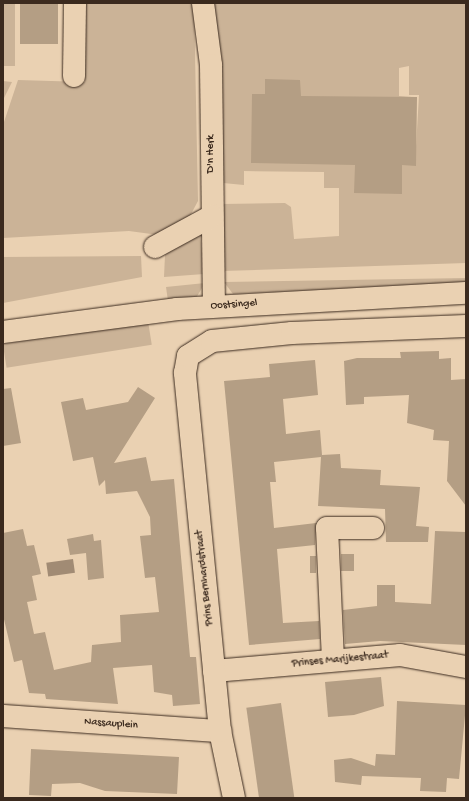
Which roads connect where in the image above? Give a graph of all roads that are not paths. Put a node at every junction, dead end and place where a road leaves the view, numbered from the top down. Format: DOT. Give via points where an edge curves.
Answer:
graph roads {
  1 [pos="75,3"];
  2 [pos="203,3"];
  3 [pos="74,76"];
  4 [pos="212,216"];
  5 [pos="155,247"];
  6 [pos="466,293"];
  7 [pos="214,306"];
  8 [pos="466,326"];
  9 [pos="3,332"];
  10 [pos="373,528"];
  11 [pos="333,660"];
  12 [pos="466,667"];
  13 [pos="214,671"];
  14 [pos="3,716"];
  15 [pos="220,731"];
  16 [pos="234,798"];
  1 -- 3 [label="street"];
  2 -- 4 [label="street, D'n Herk" via="211,65"];
  4 -- 5 [label="street"];
  4 -- 7 [label="street, D'n Herk"];
  6 -- 7 [label="street, Oostsingel"];
  7 -- 9 [label="street, Oostsingel"];
  8 -- 13 [label="street, Prins Bernhardstraat" via="292,332 220,340 188,356 185,373"];
  10 -- 11 [label="street" via="327,528"];
  11 -- 12 [label="street, Prinses Marijkestraat" via="400,655"];
  11 -- 13 [label="street, Prinses Marijkestraat"];
  13 -- 15 [label="street, Prins Bernhardstraat"];
  14 -- 15 [label="street, Nassauplein"];
  15 -- 16 [label="street, Prins Bernhardstraat"];
}
